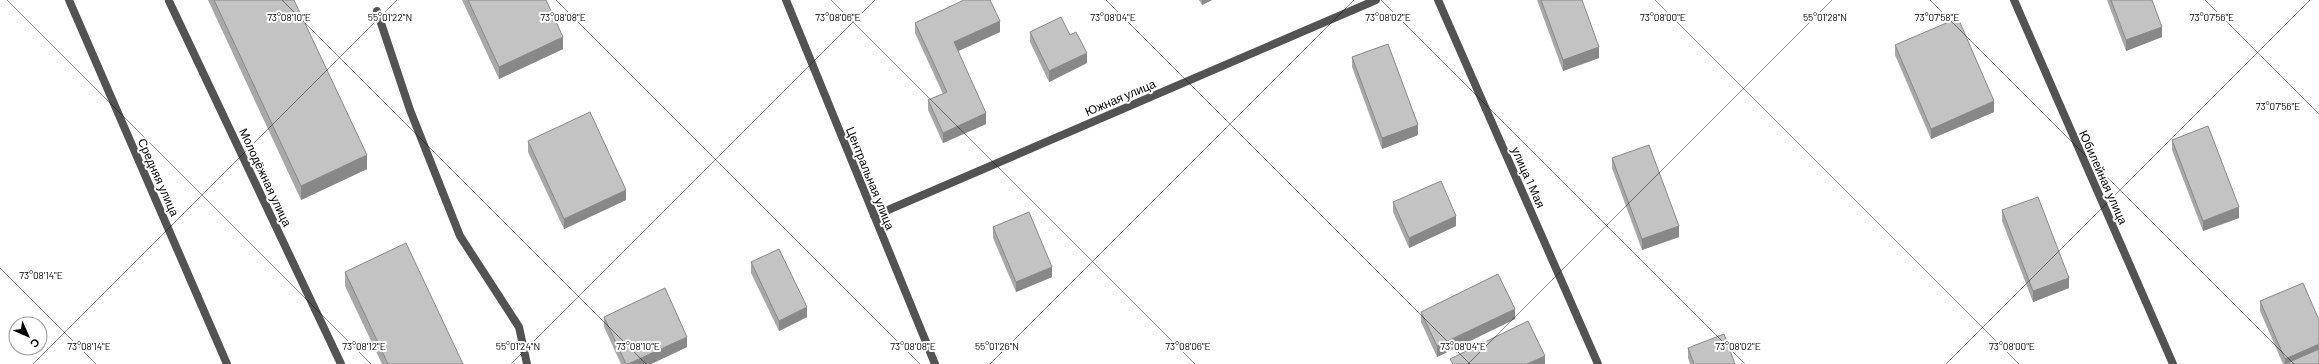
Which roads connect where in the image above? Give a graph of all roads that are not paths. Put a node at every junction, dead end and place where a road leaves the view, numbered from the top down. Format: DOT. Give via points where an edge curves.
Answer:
graph roads {
  1 [pos="69,0"];
  2 [pos="786,0"];
  3 [pos="1376,0"];
  4 [pos="1438,0"];
  5 [pos="2014,0"];
  6 [pos="169,1"];
  7 [pos="376,11"];
  8 [pos="874,216"];
  9 [pos="228,364"];
  10 [pos="341,364"];
  11 [pos="527,364"];
  12 [pos="935,364"];
  13 [pos="1598,364"];
  14 [pos="2173,364"];
  1 -- 9 [label="street, Средняя улица"];
  2 -- 8 [label="street, Центральная улица"];
  3 -- 8 [label="street, Южная улица"];
  4 -- 13 [label="street, улица 1 Мая"];
  5 -- 14 [label="street, Юбилейная улица"];
  6 -- 10 [label="street, Молодёжная улица"];
  7 -- 11 [label="street" via="410,110 460,236 519,327"];
  8 -- 12 [label="street, Центральная улица"];
}
